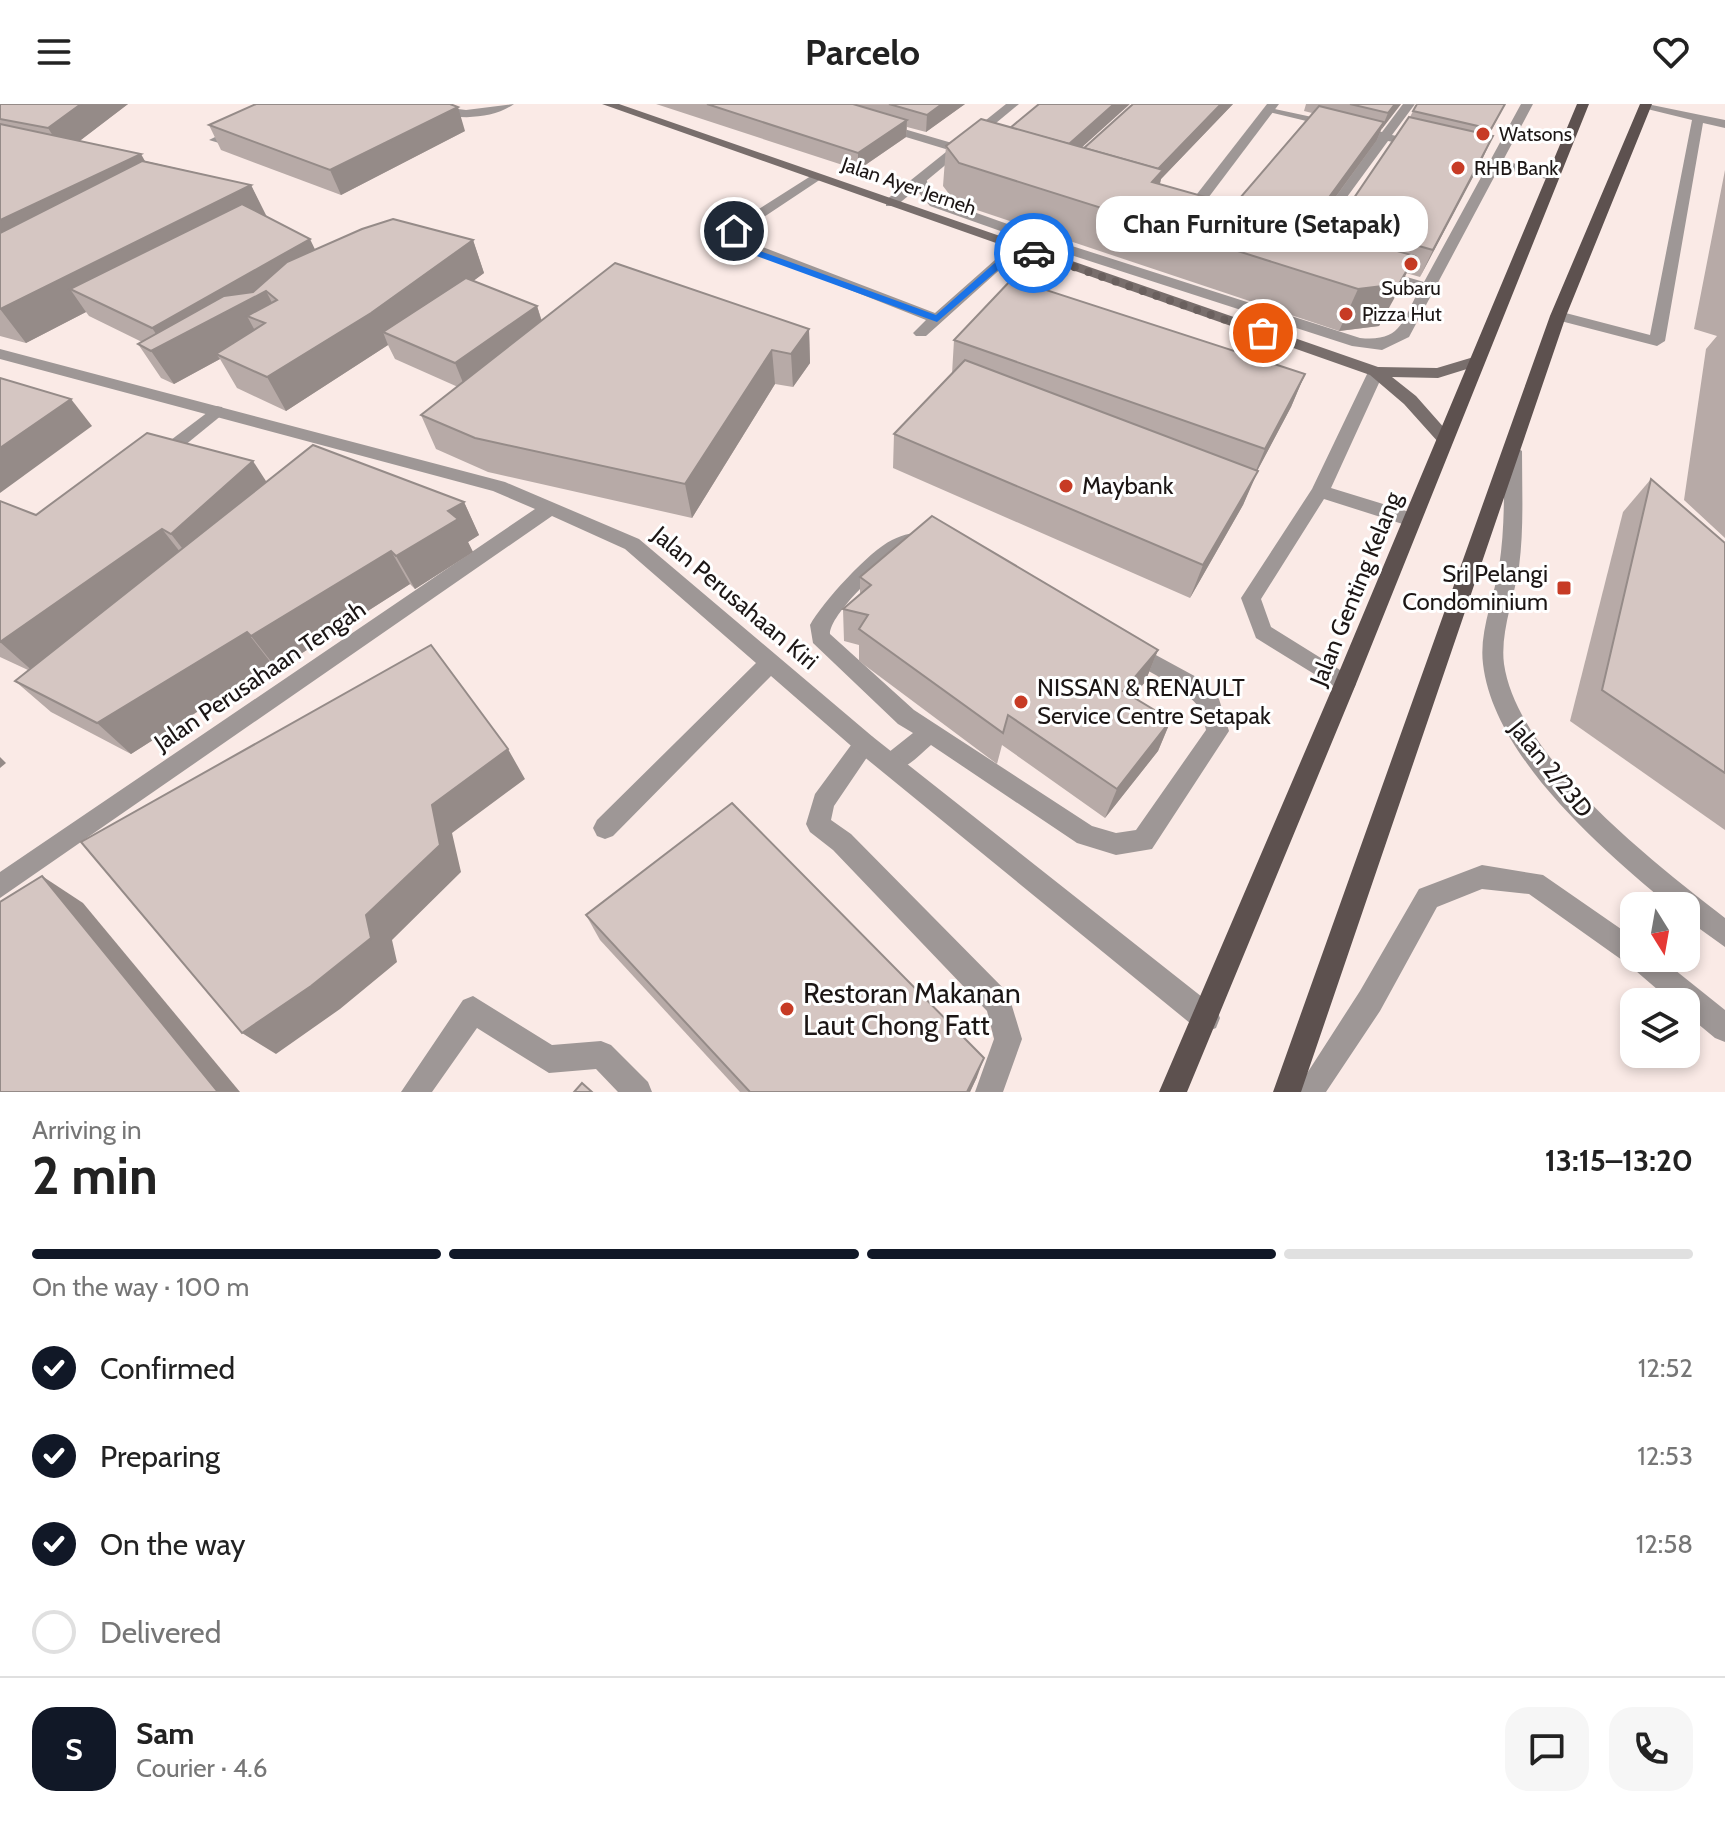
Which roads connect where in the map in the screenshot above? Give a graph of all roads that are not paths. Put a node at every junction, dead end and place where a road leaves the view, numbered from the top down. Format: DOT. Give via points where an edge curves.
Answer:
graph roads {
  1 [pos="291,104"];
  2 [pos="424,104"];
  3 [pos="508,104"];
  4 [pos="608,104"];
  5 [pos="1013,104"];
  6 [pos="1409,104"];
  7 [pos="1527,104"];
  8 [pos="1583,104"];
  9 [pos="1646,105"];
  10 [pos="1271,107"];
  11 [pos="1698,118"];
  12 [pos="867,122"];
  13 [pos="1725,124"];
  14 [pos="1385,137"];
  15 [pos="215,140"];
  16 [pos="958,149"];
  17 [pos="1440,150"];
  18 [pos="986,157"];
  19 [pos="1488,161"];
  20 [pos="1551,176"];
  21 [pos="818,177"];
  22 [pos="921,179"];
  23 [pos="891,203"];
  24 [pos="1187,216"];
  25 [pos="1018,247"];
  26 [pos="1041,248"];
  27 [pos="1301,250"];
  28 [pos="1358,267"];
  29 [pos="1428,288"];
  30 [pos="1558,316"];
  31 [pos="937,319"];
  32 [pos="921,333"];
  33 [pos="0,354"];
  34 [pos="1477,361"];
  35 [pos="1376,372"];
  36 [pos="216,411"];
  37 [pos="1445,439"];
  38 [pos="1513,451"];
  39 [pos="146,467"];
  40 [pos="1320,491"];
  41 [pos="549,509"];
  42 [pos="1412,520"];
  43 [pos="771,662"];
  44 [pos="1345,684"];
  45 [pos="930,733"];
  46 [pos="865,744"];
  47 [pos="892,763"];
  48 [pos="605,828"];
  49 [pos="0,886"];
  50 [pos="1725,934"];
  51 [pos="1620,944"];
  52 [pos="1656,972"];
  53 [pos="1206,1018"];
  54 [pos="1725,1028"];
  55 [pos="415,1092"];
  56 [pos="638,1092"];
  57 [pos="989,1092"];
  58 [pos="1173,1092"];
  59 [pos="1287,1092"];
  60 [pos="1309,1092"];
  1 -- 15 [label="street"];
  2 -- 3 [label="street" via="461,114 488,113"];
  4 -- 21 [label="main road, Jalan Ayer Jerneh"];
  5 -- 16 [label="street"];
  6 -- 14 [label="street"];
  7 -- 19 [label="street"];
  8 -- 20 [label="main road, Jalan Genting Kelang"];
  9 -- 11 [label="street"];
  9 -- 30 [label="main road"];
  10 -- 14 [label="street"];
  10 -- 24 [label="street"];
  11 -- 13 [label="street"];
  11 -- 30 [label="street" via="1657,341"];
  12 -- 16 [label="street"];
  14 -- 17 [label="street"];
  14 -- 27 [label="street"];
  16 -- 18 [label="street"];
  16 -- 22 [label="street"];
  19 -- 20 [label="street"];
  19 -- 29 [label="street"];
  20 -- 34 [label="main road, Jalan Genting Kelang"];
  21 -- 23 [label="main road, Jalan Ayer Jerneh"];
  21 -- 31 [label="street" via="734,231 731,240"];
  22 -- 23 [label="street"];
  22 -- 26 [label="street, Jalan Ayer Jerneh" via="935,203"];
  23 -- 25 [label="main road, Jalan Ayer Jerneh"];
  25 -- 26 [label="main road, Jalan Ayer Jerneh"];
  25 -- 31 [label="street"];
  26 -- 29 [label="street, Jalan Ayer Jerneh" via="1358,343 1382,345 1401,337"];
  26 -- 35 [label="main road, Jalan Ayer Jerneh"];
  28 -- 29 [label="street"];
  30 -- 38 [label="main road"];
  31 -- 32 [label="street"];
  33 -- 36 [label="street, Jalan Perusahaan Kiri"];
  34 -- 35 [label="main road, Jalan Ayer Jerneh" via="1438,373"];
  34 -- 37 [label="main road, Jalan Genting Kelang"];
  35 -- 37 [label="main road, Jalan Ayer Jerneh"];
  35 -- 40 [label="street"];
  36 -- 39 [label="street"];
  36 -- 41 [label="street, Jalan Perusahaan Kiri" via="499,486"];
  37 -- 42 [label="main road, Jalan Genting Kelang"];
  38 -- 50 [label="street, Jalan 2/23D" via="1513,528 1493,663 1507,713 1538,759 1602,830"];
  38 -- 59 [label="main road"];
  40 -- 42 [label="street"];
  40 -- 44 [label="street" via="1251,598 1263,632"];
  41 -- 43 [label="street, Jalan Perusahaan Kiri" via="632,544"];
  41 -- 49 [label="street, Jalan Perusahaan Tengah"];
  42 -- 44 [label="main road, Jalan Genting Kelang"];
  43 -- 46 [label="street, Jalan Perusahaan Kiri"];
  43 -- 48 [label="street"];
  44 -- 53 [label="main road, Jalan Genting Kelang"];
  45 -- 45 [label="street" via="880,696 820,637 820,625 831,607 895,546 928,538 1192,685 1211,705 1218,731 1143,841 1116,844 1086,835"];
  45 -- 47 [label="street"];
  46 -- 47 [label="street, Jalan Perusahaan Kiri"];
  46 -- 57 [label="street" via="823,802 818,824 842,842 998,1003 1008,1039"];
  47 -- 53 [label="street, Jalan Perusahaan Kiri"];
  51 -- 60 [label="street" via="1534,883 1482,877 1428,898 1370,1001"];
  52 -- 54 [label="street"];
  53 -- 58 [label="main road, Jalan Genting Kelang"];
  55 -- 56 [label="street" via="473,1010 549,1059 601,1055"];
}
